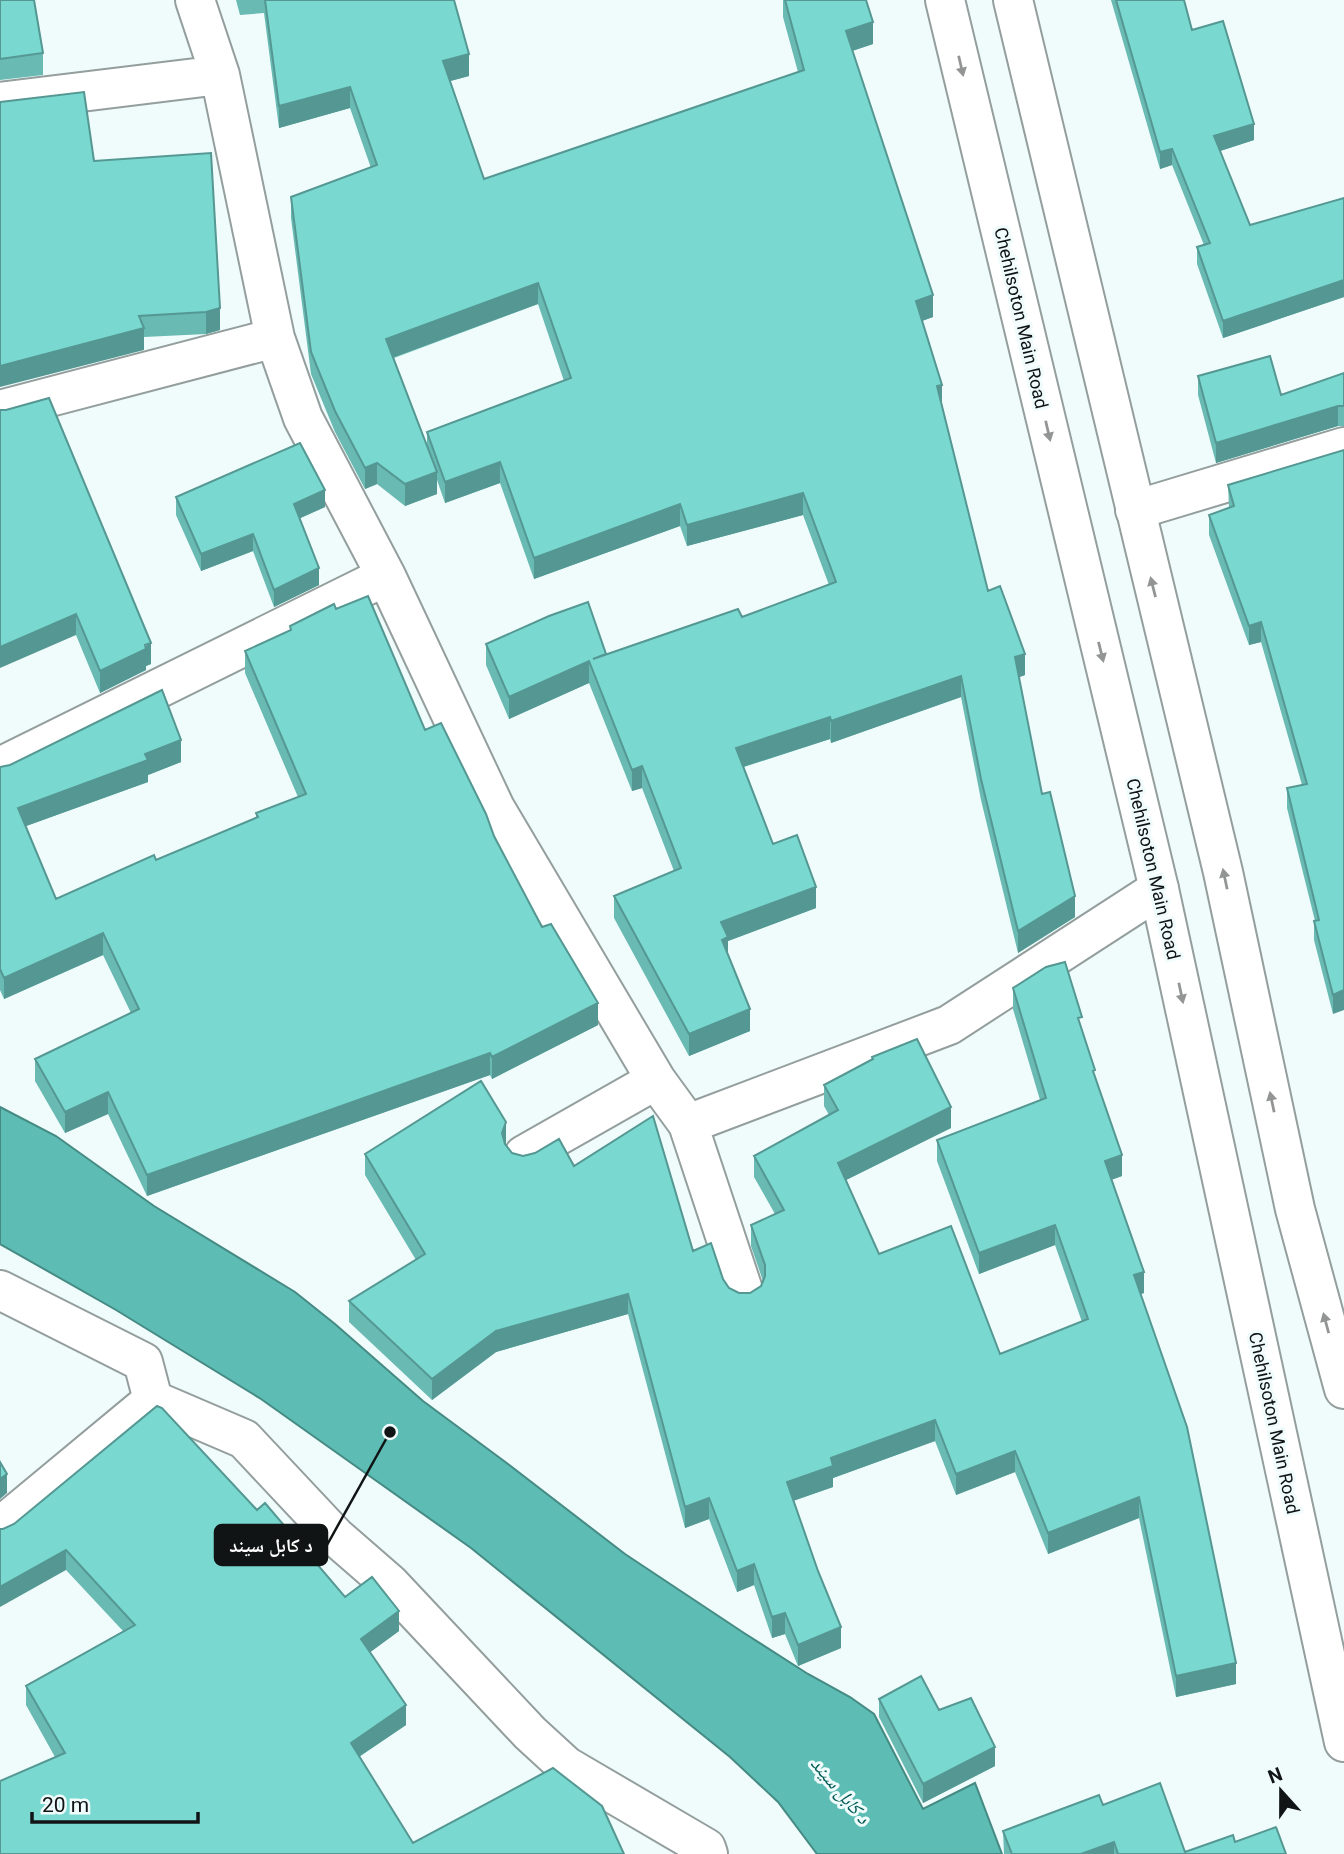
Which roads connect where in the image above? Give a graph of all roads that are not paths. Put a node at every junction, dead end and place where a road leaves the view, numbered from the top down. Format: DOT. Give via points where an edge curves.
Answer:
graph roads {
  1 [pos="195,0"];
  2 [pos="945,0"];
  3 [pos="1013,0"];
  4 [pos="220,75"];
  5 [pos="0,102"];
  6 [pos="275,338"];
  7 [pos="0,410"];
  8 [pos="1344,447"];
  9 [pos="1135,510"];
  10 [pos="386,576"];
  11 [pos="0,767"];
  12 [pos="1159,889"];
  13 [pos="656,1080"];
  14 [pos="688,1124"];
  15 [pos="524,1155"];
  16 [pos="0,1290"];
  17 [pos="744,1293"];
  18 [pos="1344,1389"];
  19 [pos="153,1400"];
  20 [pos="0,1527"];
  21 [pos="1344,1742"];
  22 [pos="708,1854"];
  1 -- 4 [label="street"];
  2 -- 12 [label="street, Chehilsoton Main Road, one-way"];
  3 -- 9 [label="street"];
  4 -- 5 [label="street"];
  4 -- 6 [label="street"];
  6 -- 7 [label="street"];
  6 -- 10 [label="street" via="303,418"];
  8 -- 9 [label="street"];
  18 -- 9 [label="street, one-way" via="1295,1209 1223,872"];
  10 -- 11 [label="street"];
  10 -- 13 [label="street" via="495,808"];
  12 -- 14 [label="street" via="949,1025"];
  12 -- 21 [label="street, Chehilsoton Main Road, one-way"];
  13 -- 14 [label="street"];
  13 -- 15 [label="street"];
  14 -- 17 [label="street"];
  16 -- 19 [label="street" via="143,1362"];
  19 -- 20 [label="street"];
  19 -- 22 [label="street" via="244,1439 566,1766 706,1848"];
}
